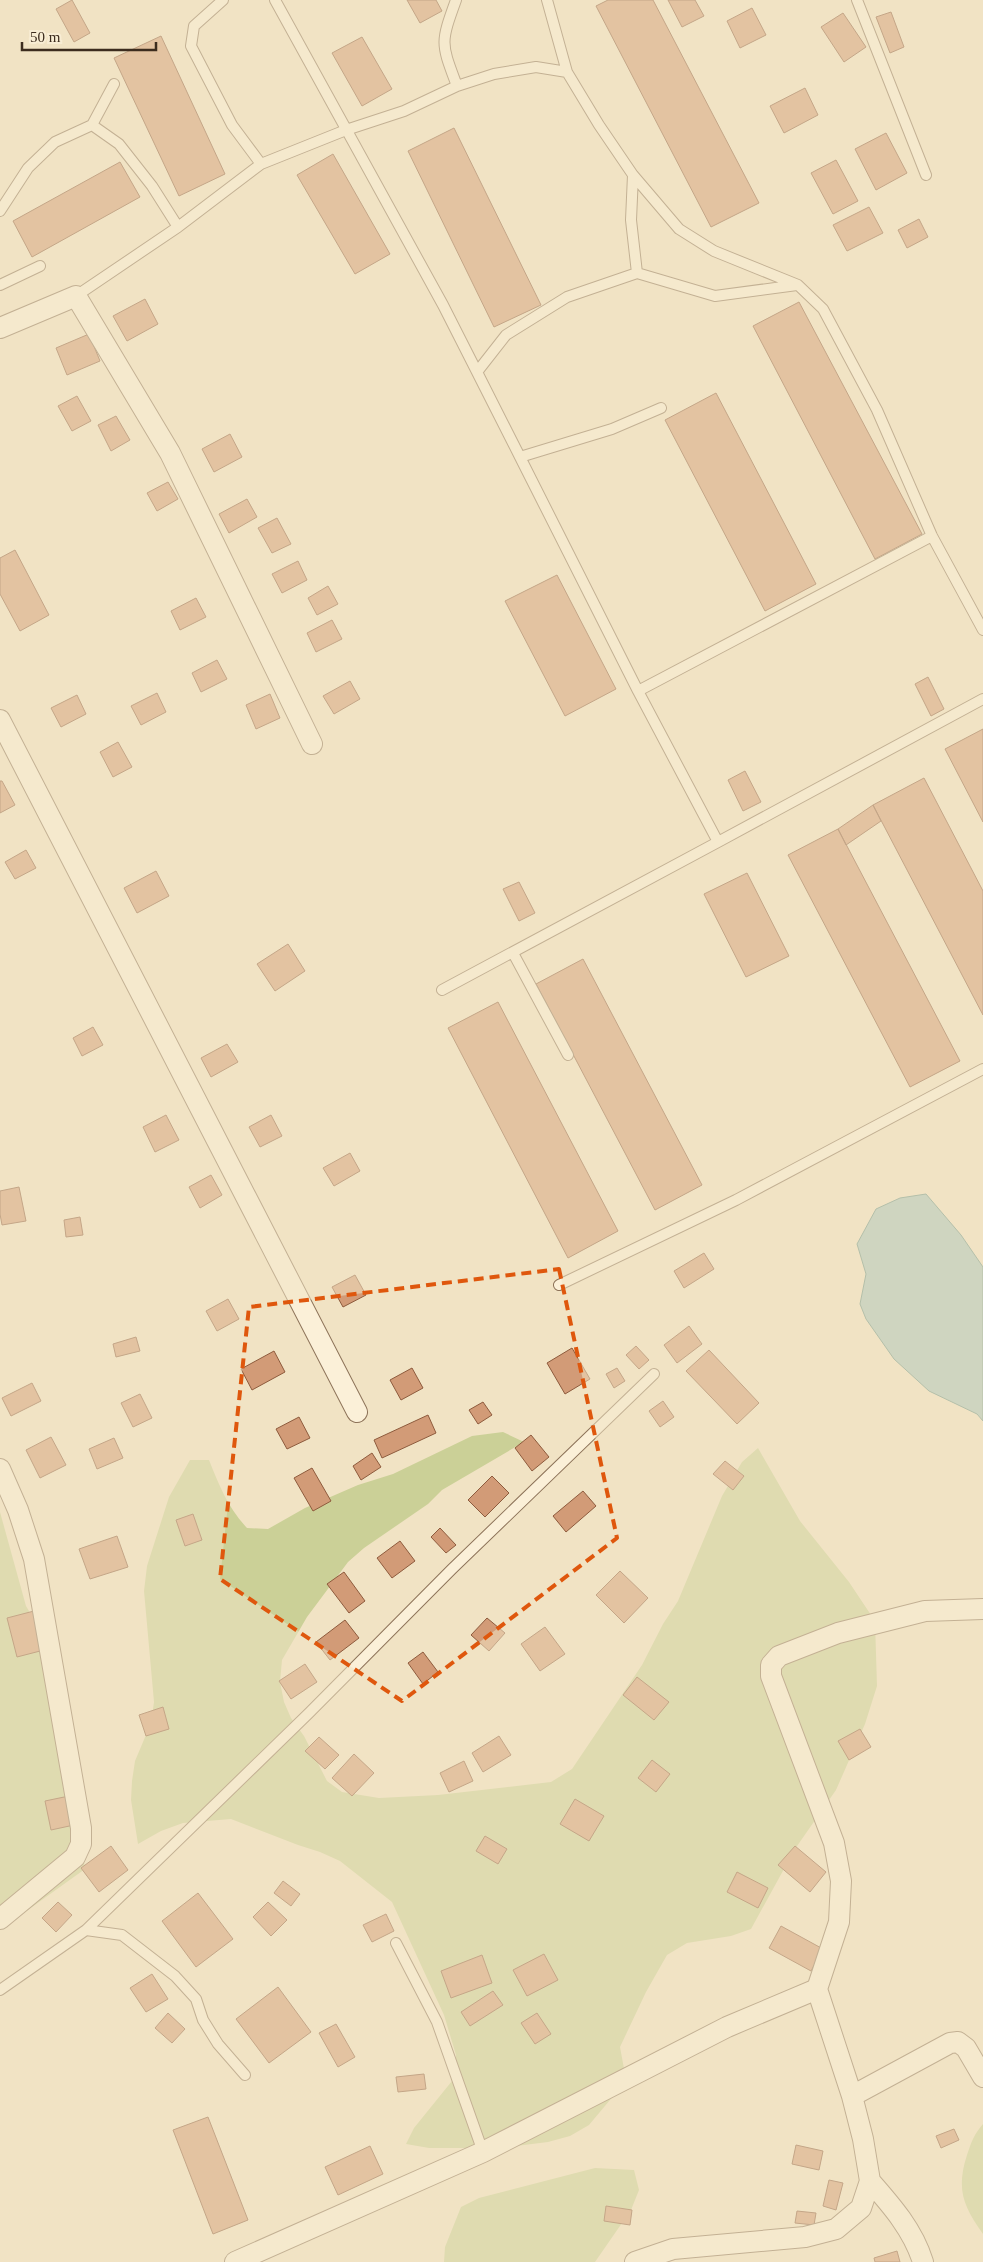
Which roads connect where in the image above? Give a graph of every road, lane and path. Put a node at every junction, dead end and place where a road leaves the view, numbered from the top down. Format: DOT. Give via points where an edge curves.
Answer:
graph roads {
  1 [pos="223,0"];
  2 [pos="275,0"];
  3 [pos="456,0"];
  4 [pos="546,0"];
  5 [pos="857,0"];
  6 [pos="567,72"];
  7 [pos="114,84"];
  8 [pos="457,86"];
  9 [pos="92,124"];
  10 [pos="346,130"];
  11 [pos="261,164"];
  12 [pos="633,174"];
  13 [pos="926,175"];
  14 [pos="0,211"];
  15 [pos="178,227"];
  16 [pos="40,266"];
  17 [pos="637,273"];
  18 [pos="798,284"];
  19 [pos="0,285"];
  20 [pos="76,296"];
  21 [pos="0,328"];
  22 [pos="477,372"];
  23 [pos="661,408"];
  24 [pos="520,457"];
  25 [pos="932,536"];
  26 [pos="983,630"];
  27 [pos="638,691"];
  28 [pos="983,699"];
  29 [pos="0,720"];
  30 [pos="312,744"];
  31 [pos="718,842"];
  32 [pos="513,953"];
  33 [pos="442,990"];
  34 [pos="568,1055"];
  35 [pos="983,1069"];
  36 [pos="559,1285"];
  37 [pos="654,1374"];
  38 [pos="357,1412"];
  39 [pos="0,1469"];
  40 [pos="983,1609"];
  41 [pos="0,1919"];
  42 [pos="86,1930"];
  43 [pos="396,1943"];
  44 [pos="816,1989"];
  45 [pos="0,1990"];
  46 [pos="245,2075"];
  47 [pos="983,2077"];
  48 [pos="852,2096"];
  49 [pos="483,2152"];
  50 [pos="870,2181"];
  51 [pos="235,2262"];
  52 [pos="634,2262"];
  53 [pos="923,2262"];
  1 -- 11 [label="lane" via="194,26 191,46 232,124"];
  2 -- 10 [label="lane"];
  3 -- 8 [label="lane" via="444,34 443,50"];
  4 -- 6 [label="lane"];
  5 -- 13 [label="lane"];
  6 -- 8 [label="lane" via="536,67 494,74"];
  6 -- 12 [label="lane"];
  7 -- 9 [label="lane"];
  8 -- 10 [label="lane" via="404,111"];
  9 -- 14 [label="lane" via="48,148 28,168"];
  9 -- 15 [label="lane" via="119,144 152,186"];
  10 -- 11 [label="lane"];
  10 -- 22 [label="lane"];
  11 -- 15 [label="lane"];
  12 -- 17 [label="lane" via="631,220"];
  12 -- 18 [label="lane" via="679,230 714,251"];
  15 -- 20 [label="lane"];
  16 -- 19 [label="lane"];
  17 -- 18 [label="lane" via="715,296"];
  17 -- 22 [label="lane" via="567,297 506,335"];
  18 -- 25 [label="lane" via="823,310 868,393"];
  20 -- 21 [label="street"];
  20 -- 30 [label="street" via="170,453"];
  22 -- 24 [label="lane"];
  23 -- 24 [label="lane" via="612,429"];
  24 -- 27 [label="lane"];
  25 -- 26 [label="lane"];
  25 -- 27 [label="lane"];
  27 -- 31 [label="lane"];
  28 -- 31 [label="lane"];
  29 -- 38 [label="street"];
  31 -- 32 [label="lane"];
  32 -- 33 [label="lane"];
  32 -- 34 [label="lane"];
  35 -- 36 [label="lane" via="736,1200"];
  37 -- 42 [label="lane"];
  39 -- 41 [label="street" via="34,1559 82,1844 75,1857"];
  40 -- 44 [label="street" via="925,1611 838,1634 779,1656 771,1665 771,1676 834,1843 841,1881 839,1922"];
  42 -- 45 [label="lane"];
  42 -- 46 [label="lane" via="122,1935 175,1976 196,1999 218,2044"];
  43 -- 49 [label="lane" via="437,2022"];
  44 -- 48 [label="street"];
  44 -- 49 [label="street" via="727,2027"];
  47 -- 48 [label="street" via="966,2048 958,2042 950,2043"];
  48 -- 50 [label="street"];
  49 -- 51 [label="street"];
  50 -- 52 [label="street" via="861,2208 836,2229 804,2237 673,2249"];
  50 -- 53 [label="street" via="901,2216"];
}
